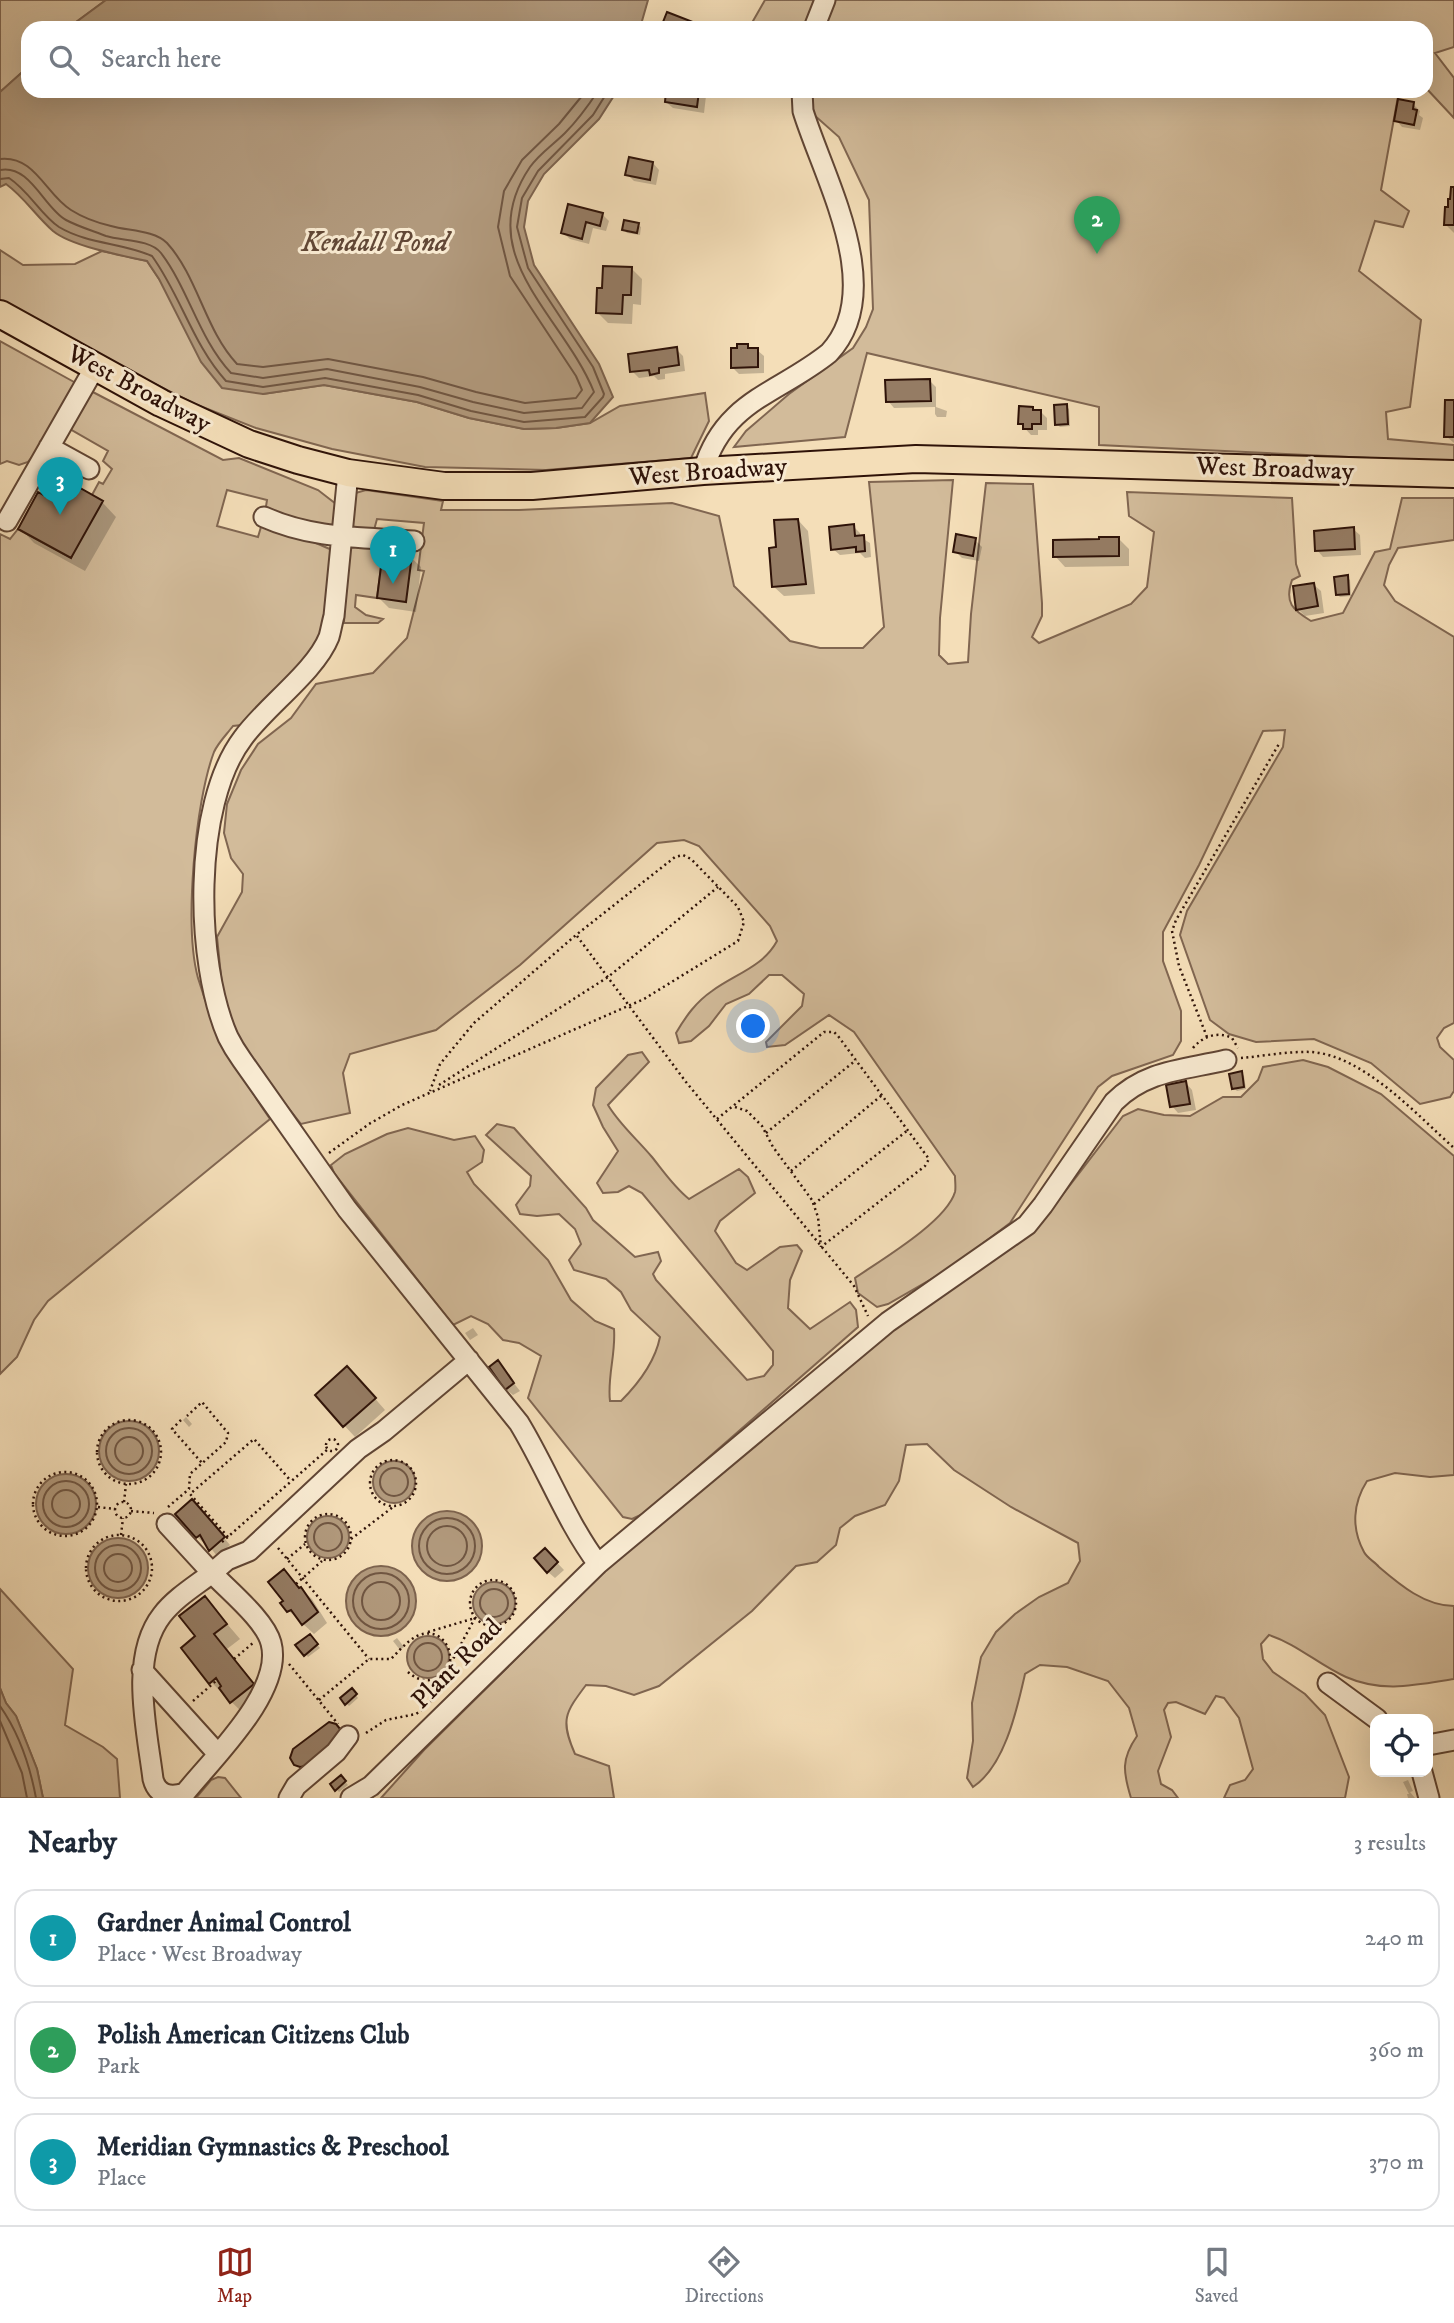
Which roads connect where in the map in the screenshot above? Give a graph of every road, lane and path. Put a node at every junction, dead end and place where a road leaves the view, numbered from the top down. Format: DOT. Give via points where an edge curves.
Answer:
graph roads {
  1 [pos="825,0"];
  2 [pos="817,21"];
  3 [pos="802,98"];
  4 [pos="0,314"];
  5 [pos="95,367"];
  6 [pos="49,447"];
  7 [pos="89,469"];
  8 [pos="703,471"];
  9 [pos="348,473"];
  10 [pos="1454,474"];
  11 [pos="264,517"];
  12 [pos="7,521"];
  13 [pos="342,536"];
  14 [pos="414,541"];
  15 [pos="1279,744"];
  16 [pos="718,887"];
  17 [pos="576,935"];
  18 [pos="608,977"];
  19 [pos="630,1007"];
  20 [pos="1207,1037"];
  21 [pos="856,1060"];
  22 [pos="1226,1060"];
  23 [pos="430,1091"];
  24 [pos="882,1095"];
  25 [pos="733,1106"];
  26 [pos="717,1119"];
  27 [pos="908,1130"];
  28 [pos="765,1133"];
  29 [pos="1454,1148"];
  30 [pos="315,1164"];
  31 [pos="791,1171"];
  32 [pos="814,1204"];
  33 [pos="821,1247"];
  34 [pos="876,1331"];
  35 [pos="469,1360"];
  36 [pos="187,1416"];
  37 [pos="181,1420"];
  38 [pos="328,1449"];
  39 [pos="202,1463"];
  40 [pos="291,1481"];
  41 [pos="127,1484"];
  42 [pos="189,1492"];
  43 [pos="124,1502"];
  44 [pos="394,1506"];
  45 [pos="97,1507"];
  46 [pos="115,1509"];
  47 [pos="131,1511"];
  48 [pos="123,1518"];
  49 [pos="166,1524"];
  50 [pos="121,1535"];
  51 [pos="267,1535"];
  52 [pos="228,1537"];
  53 [pos="351,1539"];
  54 [pos="305,1544"];
  55 [pos="218,1545"];
  56 [pos="287,1559"];
  57 [pos="323,1560"];
  58 [pos="598,1564"];
  59 [pos="212,1573"];
  60 [pos="303,1578"];
  61 [pos="296,1584"];
  62 [pos="475,1618"];
  63 [pos="420,1634"];
  64 [pos="268,1637"];
  65 [pos="369,1658"];
  66 [pos="234,1659"];
  67 [pos="448,1668"];
  68 [pos="142,1670"];
  69 [pos="408,1672"];
  70 [pos="217,1680"];
  71 [pos="1328,1683"];
  72 [pos="319,1700"];
  73 [pos="180,1712"];
  74 [pos="1370,1714"];
  75 [pos="348,1736"];
  76 [pos="1454,1740"];
  77 [pos="1433,1744"];
  78 [pos="217,1754"];
  79 [pos="1423,1777"];
  80 [pos="167,1797"];
  81 [pos="289,1798"];
  82 [pos="351,1798"];
  83 [pos="1429,1798"];
  1 -- 2 [label="street"];
  3 -- 8 [label="street" via="845,227 853,284 849,320 829,353 732,419 710,447"];
  4 -- 5 [label="main road, West Broadway"];
  5 -- 6 [label="street"];
  5 -- 9 [label="main road, West Broadway" via="248,444"];
  6 -- 7 [label="street"];
  6 -- 12 [label="street"];
  8 -- 9 [label="main road, West Broadway" via="532,486 444,486"];
  8 -- 10 [label="main road, West Broadway" via="916,459"];
  9 -- 13 [label="street"];
  11 -- 13 [label="street" via="303,532"];
  13 -- 14 [label="street"];
  13 -- 30 [label="street" via="329,636 320,653 229,758 210,820 206,857 209,961 229,1038"];
  15 -- 20 [label="path" via="1172,931"];
  16 -- 17 [label="path" via="691,859 680,855"];
  16 -- 18 [label="path"];
  16 -- 19 [label="path" via="743,917 738,941"];
  17 -- 18 [label="path"];
  17 -- 23 [label="path" via="474,1023 440,1064"];
  18 -- 19 [label="path"];
  18 -- 23 [label="path"];
  19 -- 23 [label="path"];
  19 -- 26 [label="path"];
  21 -- 24 [label="path"];
  21 -- 25 [label="path" via="834,1032 824,1032"];
  21 -- 28 [label="path"];
  22 -- 29 [label="path" via="1326,1054 1376,1080"];
  22 -- 34 [label="street, Plant Road" via="1150,1077 1131,1087 1114,1102 1027,1225"];
  23 -- 30 [label="path" via="369,1124"];
  24 -- 27 [label="path"];
  24 -- 31 [label="path"];
  25 -- 26 [label="path"];
  25 -- 28 [label="path" via="747,1111"];
  26 -- 33 [label="path"];
  27 -- 32 [label="path"];
  27 -- 33 [label="path" via="928,1163"];
  28 -- 31 [label="path"];
  30 -- 35 [label="street"];
  31 -- 32 [label="path"];
  32 -- 33 [label="path"];
  33 -- 34 [label="path" via="854,1286"];
  34 -- 58 [label="street, Plant Road"];
  35 -- 51 [label="street" via="358,1449"];
  35 -- 58 [label="street" via="519,1423"];
  36 -- 39 [label="path" via="202,1402 228,1433 226,1442"];
  37 -- 39 [label="path" via="172,1429"];
  38 -- 40 [label="path"];
  39 -- 42 [label="path" via="190,1474"];
  40 -- 42 [label="path" via="254,1439"];
  40 -- 52 [label="path"];
  41 -- 41 [label="path" via="116,1482 101,1469 96,1449 104,1430 132,1419 153,1429 162,1449 156,1471 148,1479"];
  41 -- 43 [label="path"];
  42 -- 47 [label="path" via="160,1514"];
  42 -- 52 [label="path"];
  43 -- 46 [label="path"];
  43 -- 47 [label="path"];
  44 -- 44 [label="path" via="409,1501 417,1481 406,1463 390,1460 373,1471 370,1488 379,1501"];
  44 -- 53 [label="path"];
  45 -- 45 [label="path" via="88,1527 67,1536 56,1535 38,1522 33,1500 49,1475 69,1471 93,1488"];
  45 -- 46 [label="path"];
  46 -- 48 [label="path"];
  47 -- 48 [label="path"];
  48 -- 50 [label="path"];
  49 -- 59 [label="street"];
  50 -- 50 [label="path" via="100,1541 87,1559 86,1570 95,1591 116,1601 144,1589 152,1571 140,1543"];
  51 -- 56 [label="path"];
  51 -- 59 [label="street"];
  52 -- 55 [label="path"];
  53 -- 54 [label="path" via="342,1519 322,1514 309,1523"];
  53 -- 57 [label="path" via="342,1555"];
  54 -- 56 [label="path"];
  54 -- 57 [label="path"];
  56 -- 60 [label="path"];
  57 -- 60 [label="path"];
  58 -- 82 [label="street, Plant Road" via="371,1786"];
  59 -- 64 [label="street"];
  59 -- 68 [label="street" via="161,1615"];
  60 -- 61 [label="path"];
  60 -- 65 [label="path"];
  62 -- 62 [label="path" via="487,1625 505,1623 516,1608 512,1589 494,1579 478,1584 469,1603"];
  62 -- 63 [label="path"];
  62 -- 67 [label="path"];
  63 -- 65 [label="path" via="391,1660"];
  63 -- 67 [label="path" via="432,1634 447,1644"];
  64 -- 66 [label="path"];
  64 -- 72 [label="path"];
  64 -- 78 [label="street" via="270,1678 264,1692"];
  65 -- 72 [label="path"];
  67 -- 69 [label="path" via="439,1678 426,1681"];
  67 -- 75 [label="path" via="429,1705 416,1714 390,1718 365,1734"];
  68 -- 73 [label="street"];
  68 -- 80 [label="street" via="153,1779 157,1791"];
  70 -- 73 [label="path"];
  71 -- 74 [label="street"];
  72 -- 75 [label="path"];
  73 -- 78 [label="street"];
  75 -- 81 [label="street"];
  76 -- 77 [label="street"];
  78 -- 80 [label="street" via="185,1793"];
  79 -- 83 [label="street"];
}
